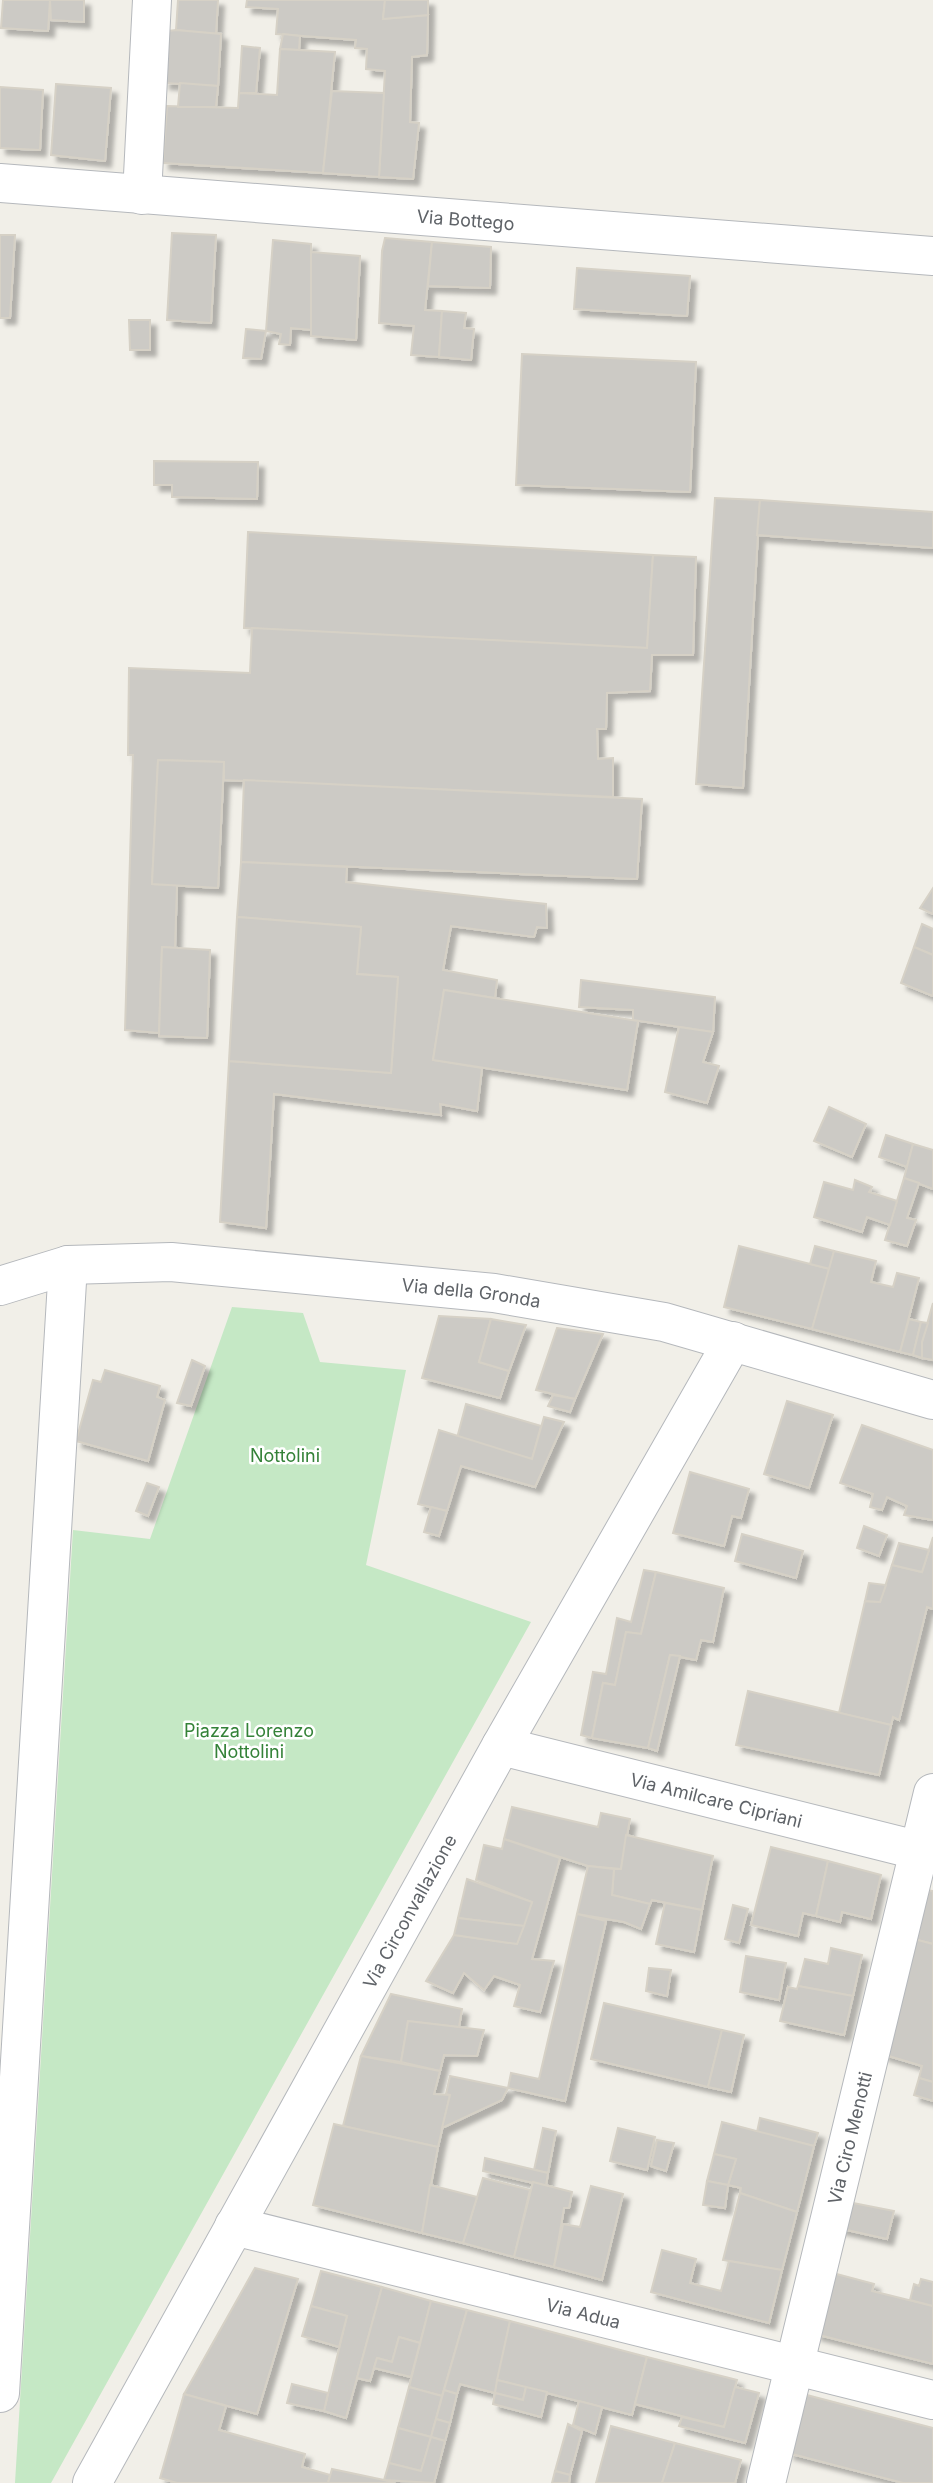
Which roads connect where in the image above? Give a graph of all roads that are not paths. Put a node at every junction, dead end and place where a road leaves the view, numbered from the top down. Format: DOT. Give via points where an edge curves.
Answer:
graph roads {
  1 [pos="152,0"];
  2 [pos="0,183"];
  3 [pos="142,195"];
  4 [pos="933,256"];
  5 [pos="68,1265"];
  6 [pos="0,1286"];
  7 [pos="733,1340"];
  8 [pos="933,1400"];
  9 [pos="501,1746"];
  10 [pos="933,1793"];
  11 [pos="925,1852"];
  12 [pos="234,2226"];
  13 [pos="796,2365"];
  14 [pos="0,2393"];
  15 [pos="933,2400"];
  16 [pos="92,2483"];
  17 [pos="766,2483"];
  1 -- 3 [label="street"];
  2 -- 3 [label="street, Via Bottego"];
  3 -- 4 [label="street, Via Bottego"];
  5 -- 6 [label="street, Via della Gronda"];
  5 -- 7 [label="street, Via della Gronda" via="185,1263 495,1293 587,1306"];
  5 -- 14 [label="street"];
  7 -- 8 [label="street, Via della Gronda"];
  7 -- 9 [label="street, Via Circonvallazione"];
  9 -- 11 [label="street, Via Amilcare Cipriani"];
  9 -- 12 [label="street, Via Circonvallazione"];
  10 -- 11 [label="street, Via Ciro Menotti"];
  11 -- 13 [label="street, Via Ciro Menotti"];
  12 -- 13 [label="street, Via Adua"];
  12 -- 16 [label="street, Via Circonvallazione"];
  13 -- 15 [label="street, Via Adua"];
  13 -- 17 [label="street, Via Ciro Menotti"];
}
